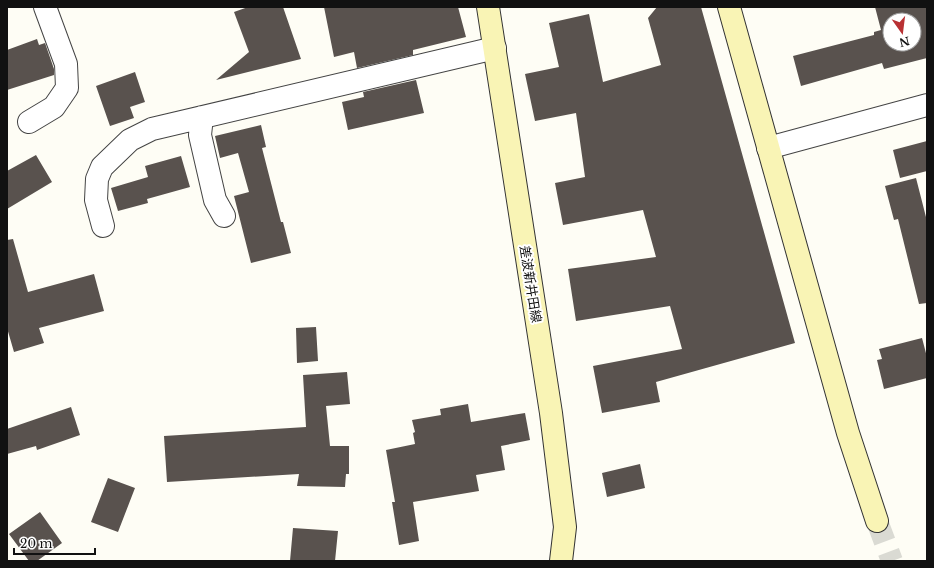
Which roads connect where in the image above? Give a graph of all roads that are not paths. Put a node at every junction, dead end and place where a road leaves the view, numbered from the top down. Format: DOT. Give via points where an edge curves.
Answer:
graph roads {
  1 [pos="45,7"];
  2 [pos="488,7"];
  3 [pos="729,7"];
  4 [pos="495,48"];
  5 [pos="927,105"];
  6 [pos="202,117"];
  7 [pos="29,122"];
  8 [pos="768,148"];
  9 [pos="224,216"];
  10 [pos="103,226"];
  11 [pos="877,521"];
  12 [pos="561,561"];
  1 -- 7 [label="street" via="66,64 67,88 54,107"];
  2 -- 4 [label="main road, 差波新井田線"];
  3 -- 8 [label="main road"];
  4 -- 6 [label="street"];
  4 -- 12 [label="main road, 差波新井田線" via="551,413 565,527"];
  5 -- 8 [label="street"];
  6 -- 9 [label="street" via="200,135 215,200"];
  6 -- 10 [label="street" via="152,129 130,140 102,167 97,179 96,200"];
  8 -- 11 [label="main road" via="848,433"];
}
